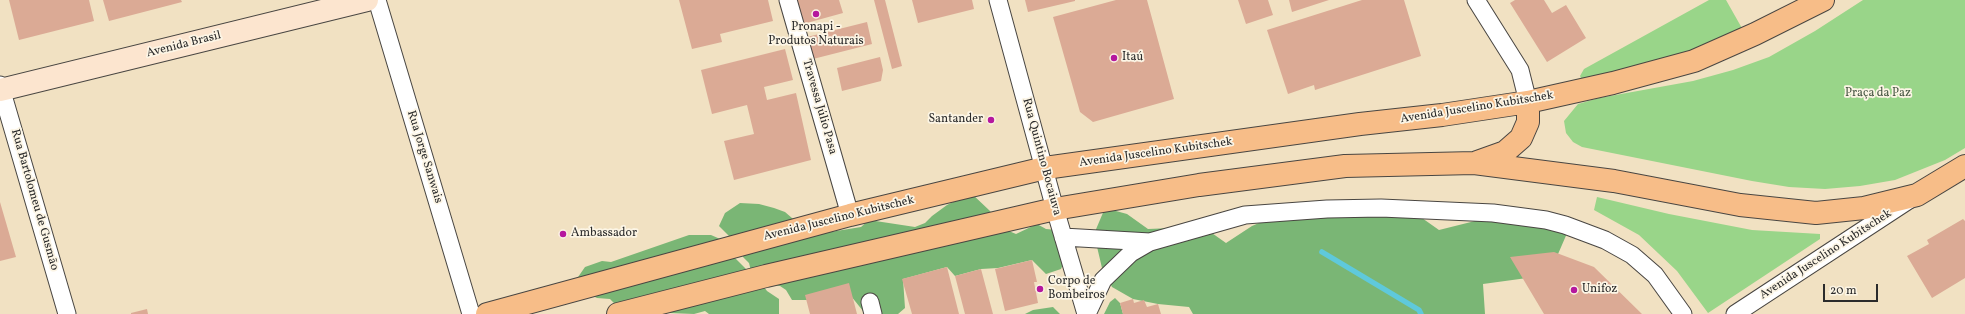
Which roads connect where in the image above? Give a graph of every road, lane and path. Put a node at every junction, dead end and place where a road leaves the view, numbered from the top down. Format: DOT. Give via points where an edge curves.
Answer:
graph roads {
  1 [pos="367,0"];
  2 [pos="377,0"];
  3 [pos="788,0"];
  4 [pos="998,0"];
  5 [pos="1476,0"];
  6 [pos="1822,0"];
  7 [pos="0,88"];
  8 [pos="1528,102"];
  9 [pos="1474,163"];
  10 [pos="1965,166"];
  11 [pos="1045,168"];
  12 [pos="1917,195"];
  13 [pos="1055,210"];
  14 [pos="850,215"];
  15 [pos="1063,237"];
  16 [pos="1150,242"];
  17 [pos="67,314"];
  18 [pos="471,314"];
  19 [pos="487,314"];
  20 [pos="618,314"];
  21 [pos="1087,314"];
  22 [pos="1683,314"];
  23 [pos="1735,314"];
  1 -- 7 [label="street, Avenida Brasil"];
  2 -- 18 [label="street, Rua Jorge Sanwais"];
  3 -- 14 [label="street, Travessa Júlio Pasa"];
  4 -- 11 [label="street, Rua Quintino Bocaiuva"];
  5 -- 8 [label="street" via="1520,70"];
  6 -- 8 [label="main road, Avenida Juscelino Kubitschek" via="1694,61 1614,83"];
  7 -- 17 [label="street, Rua Bartolomeu de Gusmão"];
  8 -- 9 [label="main road" via="1528,122 1521,138 1505,152"];
  8 -- 11 [label="main road, Avenida Juscelino Kubitschek"];
  9 -- 12 [label="main road, Avenida Juscelino Kubitschek" via="1614,180 1740,205 1816,213 1864,208"];
  9 -- 13 [label="main road, Avenida Juscelino Kubitschek" via="1345,166 1199,185"];
  10 -- 12 [label="main road, Avenida Juscelino Kubitschek"];
  11 -- 13 [label="street, Rua Quintino Bocaiuva"];
  11 -- 14 [label="main road, Avenida Juscelino Kubitschek"];
  12 -- 23 [label="street, Avenida Juscelino Kubitschek"];
  13 -- 15 [label="street, Rua Quintino Bocaiuva"];
  13 -- 20 [label="main road, Avenida Juscelino Kubitschek" via="766,276"];
  14 -- 19 [label="main road, Avenida Juscelino Kubitschek"];
  15 -- 16 [label="street"];
  15 -- 21 [label="street, Rua Quintino Bocaiuva"];
  16 -- 21 [label="street" via="1131,253 1103,280"];
  16 -- 22 [label="street" via="1233,218 1274,212 1381,208 1493,213 1546,220 1605,240 1632,256 1655,275"];
}
